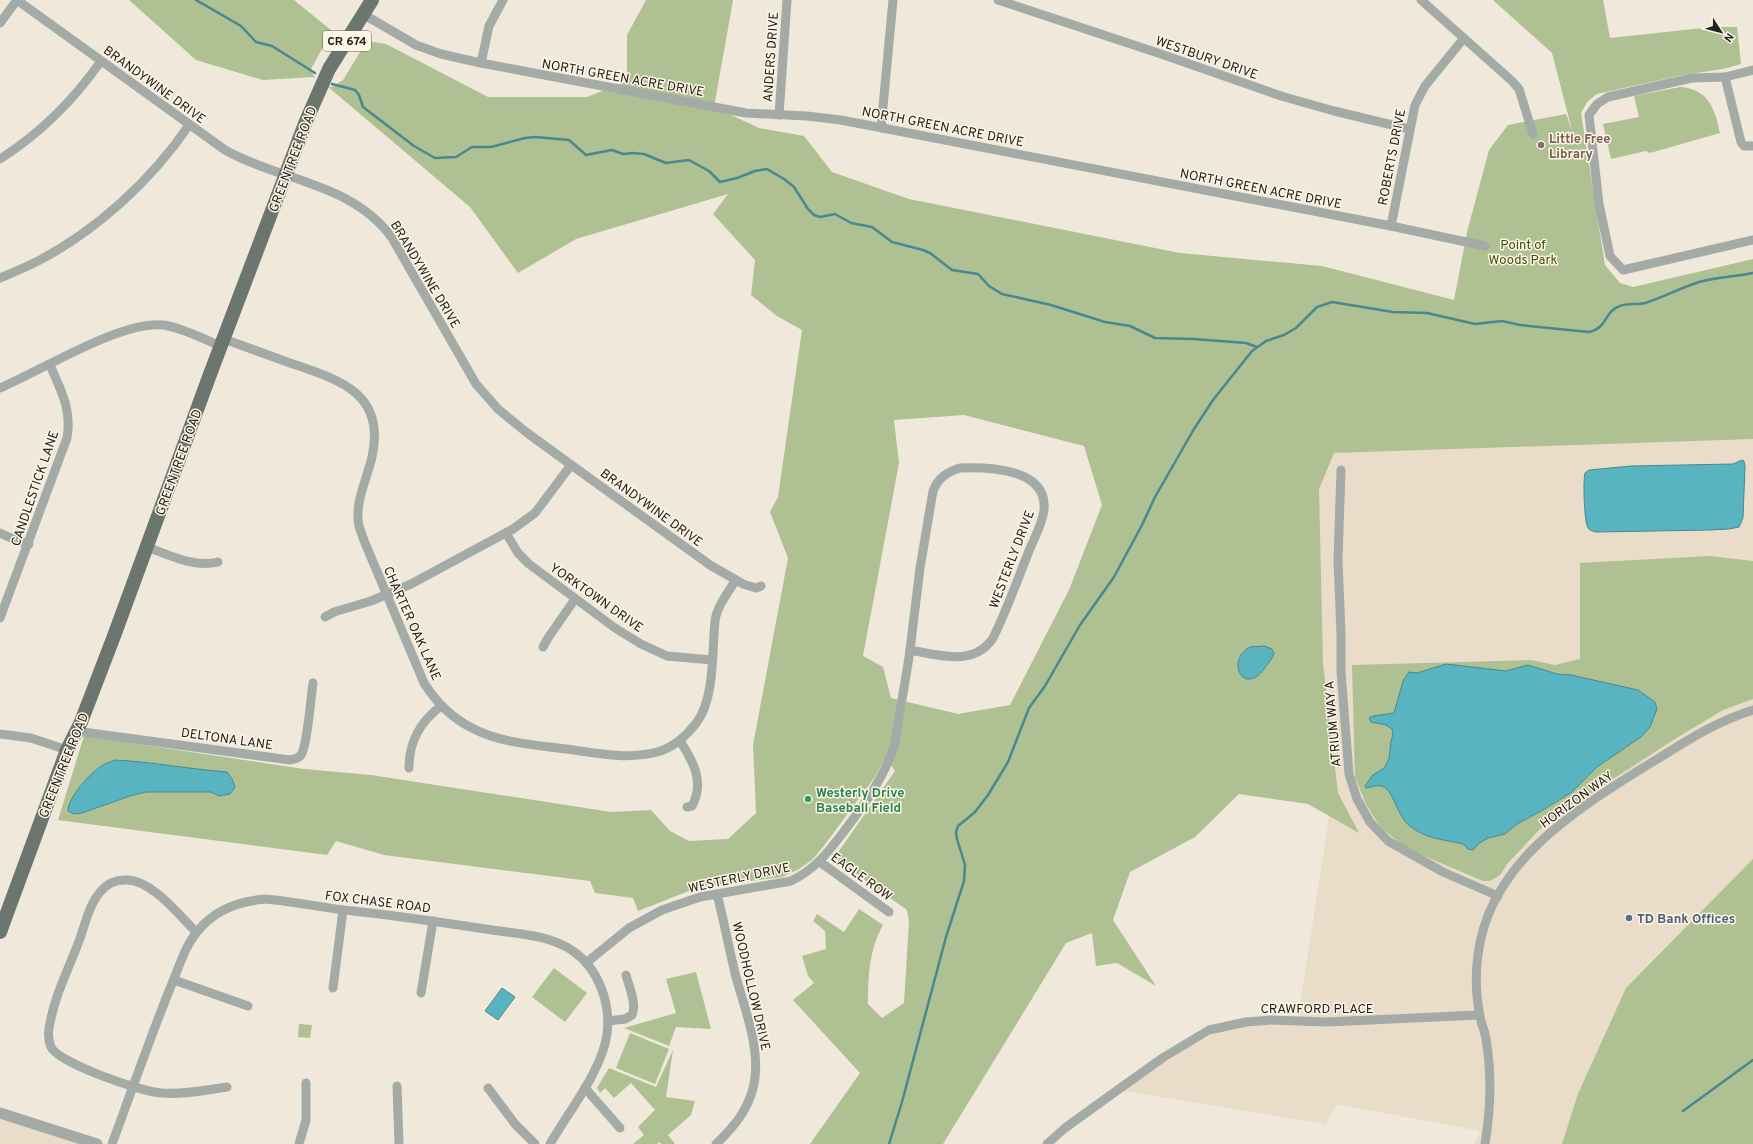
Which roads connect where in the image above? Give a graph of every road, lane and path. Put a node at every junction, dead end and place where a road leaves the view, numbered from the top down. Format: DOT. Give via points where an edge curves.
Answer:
graph roads {
  1 [pos="17,0"];
  2 [pos="372,0"];
  3 [pos="503,0"];
  4 [pos="787,0"];
  5 [pos="893,0"];
  6 [pos="998,0"];
  7 [pos="1421,0"];
  8 [pos="363,14"];
  9 [pos="0,23"];
  10 [pos="1464,38"];
  11 [pos="101,60"];
  12 [pos="481,64"];
  13 [pos="1753,70"];
  14 [pos="1725,77"];
  15 [pos="779,115"];
  16 [pos="189,125"];
  17 [pos="881,128"];
  18 [pos="1410,129"];
  19 [pos="1533,134"];
  20 [pos="1753,146"];
  21 [pos="0,159"];
  22 [pos="285,175"];
  23 [pos="1391,226"];
  24 [pos="1753,240"];
  25 [pos="1485,246"];
  26 [pos="0,278"];
  27 [pos="223,342"];
  28 [pos="50,365"];
  29 [pos="0,388"];
  30 [pos="571,465"];
  31 [pos="1341,470"];
  32 [pos="0,533"];
  33 [pos="506,533"];
  34 [pos="29,544"];
  35 [pos="147,547"];
  36 [pos="218,562"];
  37 [pos="735,581"];
  38 [pos="761,586"];
  39 [pos="386,595"];
  40 [pos="575,599"];
  41 [pos="325,617"];
  42 [pos="0,618"];
  43 [pos="543,647"];
  44 [pos="910,650"];
  45 [pos="712,660"];
  46 [pos="313,683"];
  47 [pos="441,706"];
  48 [pos="1753,710"];
  49 [pos="75,731"];
  50 [pos="0,734"];
  51 [pos="680,741"];
  52 [pos="67,750"];
  53 [pos="409,768"];
  54 [pos="687,807"];
  55 [pos="820,862"];
  56 [pos="717,894"];
  57 [pos="1498,896"];
  58 [pos="343,910"];
  59 [pos="889,912"];
  60 [pos="433,921"];
  61 [pos="0,932"];
  62 [pos="196,932"];
  63 [pos="586,963"];
  64 [pos="626,975"];
  65 [pos="174,980"];
  66 [pos="333,988"];
  67 [pos="421,993"];
  68 [pos="248,1006"];
  69 [pos="1479,1015"];
  70 [pos="608,1020"];
  71 [pos="306,1083"];
  72 [pos="397,1086"];
  73 [pos="133,1087"];
  74 [pos="227,1087"];
  75 [pos="488,1088"];
  76 [pos="585,1088"];
  77 [pos="0,1113"];
  78 [pos="620,1128"];
  79 [pos="97,1144"];
  80 [pos="112,1144"];
  81 [pos="299,1144"];
  82 [pos="399,1144"];
  83 [pos="535,1144"];
  84 [pos="550,1144"];
  85 [pos="716,1144"];
  86 [pos="1047,1144"];
  87 [pos="1485,1144"];
  1 -- 9 [label="street"];
  1 -- 11 [label="street, BRANDYWINE DRIVE"];
  2 -- 8 [label="main road, GREENTREE ROAD / CR 674"];
  3 -- 12 [label="street" via="489,26"];
  4 -- 15 [label="street, ANDERS DRIVE"];
  5 -- 17 [label="street"];
  6 -- 18 [label="street, WESTBURY DRIVE" via="1280,96"];
  7 -- 10 [label="street"];
  8 -- 12 [label="street, NORTH GREEN ACRE DRIVE" via="416,45"];
  8 -- 22 [label="main road, GREENTREE ROAD / CR 674" via="329,69"];
  10 -- 18 [label="street, ROBERTS DRIVE" via="1425,86 1415,105"];
  10 -- 19 [label="street" via="1519,89"];
  11 -- 16 [label="street, BRANDYWINE DRIVE"];
  11 -- 21 [label="street" via="80,90 57,114"];
  12 -- 15 [label="street, NORTH GREEN ACRE DRIVE" via="746,113"];
  13 -- 14 [label="street"];
  14 -- 20 [label="street" via="1741,142 1744,146"];
  14 -- 24 [label="street" via="1692,78 1608,97 1591,109 1589,115 1599,204 1610,256 1623,270"];
  15 -- 17 [label="street, NORTH GREEN ACRE DRIVE" via="841,120"];
  16 -- 22 [label="street, BRANDYWINE DRIVE" via="234,155"];
  16 -- 26 [label="street" via="162,160 106,216 57,250"];
  17 -- 23 [label="street, NORTH GREEN ACRE DRIVE"];
  18 -- 23 [label="street, ROBERTS DRIVE"];
  22 -- 27 [label="main road, GREENTREE ROAD"];
  22 -- 30 [label="street, BRANDYWINE DRIVE" via="349,200 380,222 398,246 435,315 482,392 516,424"];
  23 -- 25 [label="street, NORTH GREEN ACRE DRIVE"];
  27 -- 28 [label="street, CHARTER OAK LANE" via="174,328 153,325 120,333"];
  27 -- 35 [label="main road, GREENTREE ROAD"];
  27 -- 39 [label="street, CHARTER OAK LANE" via="331,378 349,387 364,402 374,421 375,439 359,507 359,526"];
  28 -- 29 [label="street, CHARTER OAK LANE"];
  28 -- 34 [label="street, CANDLESTICK LANE" via="68,408 69,428"];
  30 -- 33 [label="street" via="535,513"];
  30 -- 37 [label="street, BRANDYWINE DRIVE"];
  31 -- 57 [label="street, ATRIUM WAY A" via="1338,572 1341,672 1349,774 1357,799 1370,822 1388,841 1442,872"];
  32 -- 34 [label="street" via="18,542"];
  33 -- 39 [label="street"];
  33 -- 40 [label="street, YORKTOWN DRIVE" via="528,564"];
  34 -- 42 [label="street, CANDLESTICK LANE"];
  35 -- 36 [label="street" via="194,563"];
  35 -- 49 [label="main road, GREENTREE ROAD" via="81,722"];
  37 -- 38 [label="street, BRANDYWINE DRIVE" via="750,587"];
  37 -- 45 [label="street, CHARTER OAK LANE" via="718,613"];
  39 -- 41 [label="street"];
  39 -- 47 [label="street, CHARTER OAK LANE" via="419,674"];
  40 -- 43 [label="street"];
  40 -- 45 [label="street, YORKTOWN DRIVE" via="623,634 667,656"];
  44 -- 44 [label="street, WESTERLY DRIVE" via="967,657 979,653 989,645 1044,512 1040,491 1030,479 1002,471 960,468 946,473 935,484 920,568"];
  44 -- 55 [label="street, WESTERLY DRIVE" via="896,735 888,761 861,808"];
  45 -- 51 [label="street, CHARTER OAK LANE" via="706,702 698,721"];
  46 -- 49 [label="street, DELTONA LANE" via="304,744 300,756 296,759"];
  47 -- 51 [label="street, CHARTER OAK LANE" via="479,732 500,739 554,748 609,755 638,755 665,750"];
  47 -- 53 [label="street" via="419,727 409,757"];
  48 -- 57 [label="street, HORIZON WAY" via="1718,722 1553,829 1515,870"];
  49 -- 52 [label="main road, GREENTREE ROAD"];
  50 -- 52 [label="street" via="40,740"];
  51 -- 54 [label="street" via="694,764 697,777 697,796 692,806"];
  52 -- 61 [label="main road, GREENTREE ROAD"];
  55 -- 56 [label="street, WESTERLY DRIVE" via="803,876 779,885"];
  55 -- 59 [label="street, EAGLE ROW"];
  56 -- 63 [label="street, WESTERLY DRIVE" via="675,906 639,922"];
  56 -- 85 [label="street, WOODHOLLOW DRIVE" via="753,1043 756,1075 744,1112"];
  57 -- 69 [label="street, HORIZON WAY" via="1488,913 1478,955 1476,983"];
  58 -- 60 [label="street, FOX CHASE ROAD"];
  58 -- 62 [label="street, FOX CHASE ROAD" via="278,900 254,900 220,912"];
  58 -- 66 [label="street"];
  60 -- 63 [label="street, FOX CHASE ROAD" via="542,938 564,946"];
  60 -- 67 [label="street"];
  62 -- 65 [label="street, FOX CHASE ROAD"];
  62 -- 73 [label="street" via="157,894 134,881 120,880 106,886 92,907 56,1000 50,1024 50,1040 55,1053 65,1060"];
  63 -- 70 [label="street, FOX CHASE ROAD" via="601,987"];
  64 -- 70 [label="street" via="634,1011 625,1019"];
  65 -- 68 [label="street"];
  65 -- 73 [label="street, FOX CHASE ROAD"];
  69 -- 86 [label="street, CRAWFORD PLACE" via="1326,1022 1271,1020 1246,1022 1209,1030 1164,1057 1065,1128"];
  69 -- 87 [label="street, HORIZON WAY" via="1486,1037 1491,1079"];
  70 -- 76 [label="street, FOX CHASE ROAD" via="605,1046"];
  71 -- 81 [label="street" via="306,1120"];
  72 -- 82 [label="street"];
  73 -- 74 [label="street" via="168,1094"];
  73 -- 80 [label="street, FOX CHASE ROAD"];
  75 -- 83 [label="street" via="515,1124"];
  76 -- 78 [label="street"];
  76 -- 84 [label="street, FOX CHASE ROAD"];
  77 -- 79 [label="street"];
}
